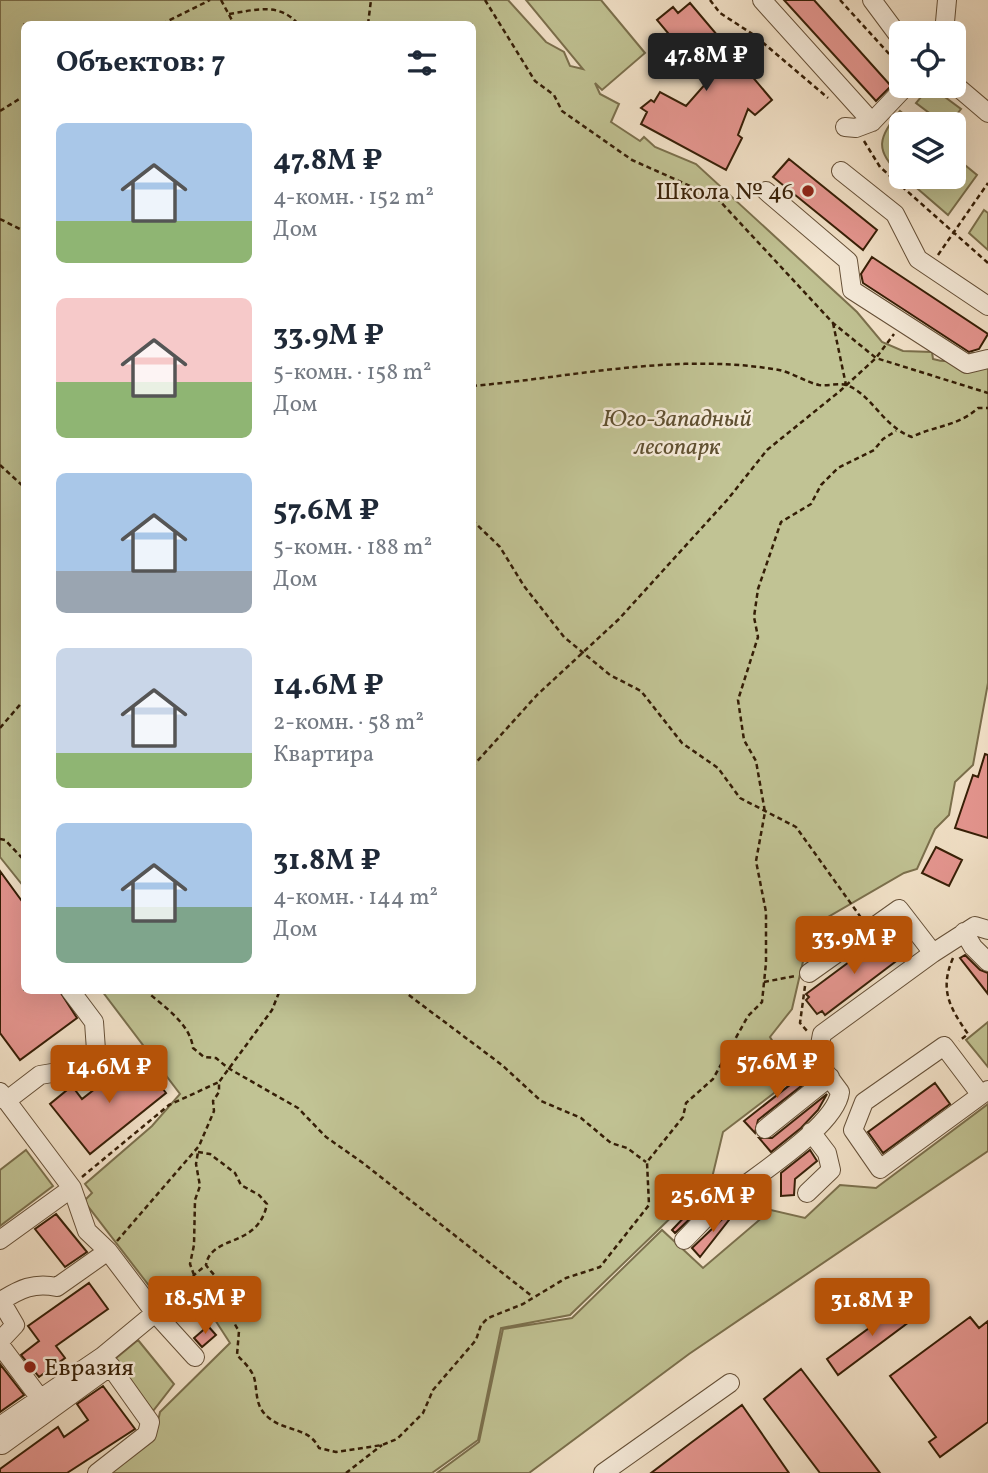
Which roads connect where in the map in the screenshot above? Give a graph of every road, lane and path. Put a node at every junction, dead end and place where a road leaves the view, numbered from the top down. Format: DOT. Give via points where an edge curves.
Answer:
graph roads {
  1 [pos="210,0"];
  2 [pos="221,0"];
  3 [pos="371,0"];
  4 [pos="485,0"];
  5 [pos="710,0"];
  6 [pos="762,0"];
  7 [pos="839,0"];
  8 [pos="872,0"];
  9 [pos="947,0"];
  10 [pos="229,13"];
  11 [pos="168,21"];
  12 [pos="233,21"];
  13 [pos="296,21"];
  14 [pos="368,21"];
  15 [pos="945,21"];
  16 [pos="889,23"];
  17 [pos="889,54"];
  18 [pos="966,94"];
  19 [pos="21,98"];
  20 [pos="892,98"];
  21 [pos="838,107"];
  22 [pos="0,111"];
  23 [pos="988,113"];
  24 [pos="858,126"];
  25 [pos="841,171"];
  26 [pos="988,183"];
  27 [pos="765,191"];
  28 [pos="0,219"];
  29 [pos="21,229"];
  30 [pos="954,233"];
  31 [pos="988,263"];
  32 [pos="930,267"];
  33 [pos="988,306"];
  34 [pos="833,323"];
  35 [pos="886,345"];
  36 [pos="876,358"];
  37 [pos="988,359"];
  38 [pos="846,385"];
  39 [pos="476,386"];
  40 [pos="988,393"];
  41 [pos="988,408"];
  42 [pos="896,431"];
  43 [pos="0,465"];
  44 [pos="21,484"];
  45 [pos="476,524"];
  46 [pos="581,653"];
  47 [pos="21,704"];
  48 [pos="0,728"];
  49 [pos="476,763"];
  50 [pos="765,813"];
  51 [pos="0,839"];
  52 [pos="21,857"];
  53 [pos="855,907"];
  54 [pos="988,930"];
  55 [pos="964,932"];
  56 [pos="933,953"];
  57 [pos="954,956"];
  58 [pos="988,961"];
  59 [pos="809,973"];
  60 [pos="763,983"];
  61 [pos="73,994"];
  62 [pos="150,994"];
  63 [pos="278,994"];
  64 [pos="407,994"];
  65 [pos="822,1034"];
  66 [pos="968,1034"];
  67 [pos="228,1068"];
  68 [pos="830,1077"];
  69 [pos="219,1082"];
  70 [pos="985,1092"];
  71 [pos="3,1096"];
  72 [pos="765,1129"];
  73 [pos="811,1132"];
  74 [pos="199,1146"];
  75 [pos="198,1152"];
  76 [pos="647,1162"];
  77 [pos="72,1188"];
  78 [pos="807,1193"];
  79 [pos="0,1240"];
  80 [pos="684,1240"];
  81 [pos="108,1251"];
  82 [pos="206,1265"];
  83 [pos="194,1275"];
  84 [pos="533,1297"];
  85 [pos="0,1300"];
  86 [pos="155,1313"];
  87 [pos="181,1314"];
  88 [pos="0,1343"];
  89 [pos="195,1357"];
  90 [pos="107,1361"];
  91 [pos="730,1383"];
  92 [pos="44,1404"];
  93 [pos="0,1426"];
  94 [pos="2,1445"];
  95 [pos="382,1445"];
  96 [pos="97,1473"];
  97 [pos="346,1473"];
  98 [pos="603,1473"];
  1 -- 11 [label="path"];
  2 -- 10 [label="path"];
  3 -- 14 [label="path"];
  4 -- 34 [label="path" via="535,81 554,95 562,111 632,160 717,198"];
  5 -- 21 [label="path" via="720,13 754,35"];
  6 -- 24 [label="lane"];
  7 -- 17 [label="path"];
  8 -- 16 [label="lane"];
  9 -- 15 [label="lane"];
  10 -- 12 [label="path"];
  10 -- 13 [label="path" via="269,8 289,13"];
  18 -- 23 [label="lane"];
  19 -- 22 [label="path"];
  20 -- 24 [label="lane"];
  24 -- 30 [label="path" via="880,167"];
  25 -- 32 [label="lane" via="895,215 918,259"];
  26 -- 30 [label="path"];
  27 -- 37 [label="lane" via="848,261 852,290 967,364"];
  28 -- 29 [label="path"];
  30 -- 31 [label="path"];
  30 -- 32 [label="path"];
  32 -- 33 [label="lane"];
  34 -- 36 [label="path"];
  34 -- 38 [label="path"];
  35 -- 36 [label="path"];
  36 -- 38 [label="path"];
  36 -- 40 [label="path"];
  38 -- 39 [label="path" via="820,385 782,371 681,362"];
  38 -- 42 [label="path"];
  38 -- 46 [label="path" via="767,450 663,572"];
  41 -- 42 [label="path" via="978,408 964,421 912,437"];
  42 -- 50 [label="path" via="874,450 838,468 811,504 781,522 758,589 754,617 758,637 738,700"];
  43 -- 44 [label="path"];
  45 -- 46 [label="path" via="500,547 524,586"];
  46 -- 49 [label="path"];
  46 -- 50 [label="path" via="640,691 682,743 718,768 740,798"];
  47 -- 48 [label="path"];
  50 -- 53 [label="path" via="796,827"];
  50 -- 60 [label="path" via="757,861 766,912"];
  51 -- 52 [label="path"];
  54 -- 55 [label="lane" via="975,926"];
  55 -- 56 [label="lane"];
  55 -- 58 [label="lane"];
  56 -- 59 [label="lane" via="899,909"];
  56 -- 65 [label="lane"];
  57 -- 66 [label="path" via="949,968 948,1005"];
  59 -- 60 [label="path"];
  59 -- 65 [label="path" via="800,1023 808,1032"];
  60 -- 76 [label="path" via="762,1002 748,1016 713,1079 686,1103 682,1117"];
  61 -- 71 [label="lane" via="94,1022 96,1050 76,1069 40,1075"];
  62 -- 67 [label="path" via="177,1018 193,1048"];
  63 -- 67 [label="path" via="272,1010"];
  64 -- 76 [label="path" via="502,1065 541,1101 581,1118 611,1143"];
  65 -- 68 [label="lane" via="817,1060"];
  67 -- 69 [label="path"];
  67 -- 84 [label="path" via="298,1108 326,1138"];
  68 -- 72 [label="lane"];
  68 -- 73 [label="lane" via="840,1092 839,1103"];
  69 -- 74 [label="path" via="214,1111"];
  69 -- 77 [label="path" via="169,1105"];
  70 -- 70 [label="lane" via="880,1169 853,1130 864,1102 944,1046"];
  71 -- 77 [label="lane"];
  73 -- 78 [label="lane" via="827,1153 831,1170"];
  73 -- 80 [label="lane" via="721,1203"];
  74 -- 75 [label="path"];
  74 -- 81 [label="path"];
  75 -- 82 [label="path" via="210,1154 267,1204 258,1226 243,1238 218,1247"];
  75 -- 83 [label="path" via="200,1186 190,1264"];
  76 -- 84 [label="path" via="649,1205 612,1255 600,1266"];
  77 -- 79 [label="lane"];
  77 -- 81 [label="lane" via="88,1231"];
  81 -- 85 [label="lane" via="57,1287 21,1288"];
  81 -- 86 [label="lane"];
  82 -- 83 [label="path"];
  82 -- 95 [label="path" via="229,1303 229,1317 240,1331 237,1355 254,1378 258,1404 267,1417 305,1432 319,1448 327,1450"];
  83 -- 87 [label="path"];
  84 -- 95 [label="path" via="488,1318 476,1340 433,1390 423,1413 397,1439"];
  85 -- 88 [label="lane" via="15,1325"];
  86 -- 89 [label="lane"];
  86 -- 90 [label="lane"];
  88 -- 92 [label="lane"];
  90 -- 92 [label="lane"];
  90 -- 96 [label="lane" via="150,1422 147,1434"];
  91 -- 98 [label="lane"];
  92 -- 93 [label="lane"];
  92 -- 94 [label="lane"];
  95 -- 97 [label="path"];
}
